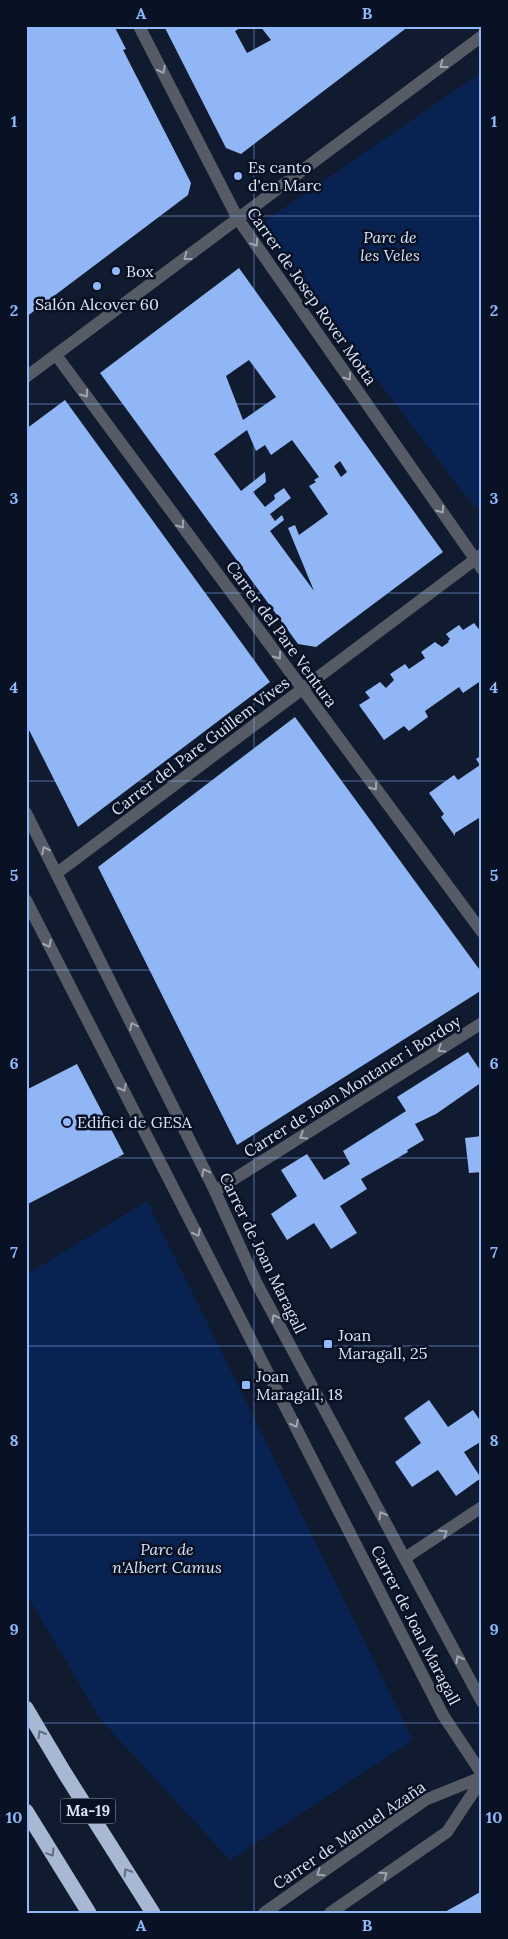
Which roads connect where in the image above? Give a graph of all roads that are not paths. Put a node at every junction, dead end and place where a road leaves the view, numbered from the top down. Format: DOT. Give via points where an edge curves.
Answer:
graph roads {
  1 [pos="139,26"];
  2 [pos="482,36"];
  3 [pos="238,219"];
  4 [pos="56,355"];
  5 [pos="26,378"];
  6 [pos="479,561"];
  7 [pos="303,690"];
  8 [pos="26,814"];
  9 [pos="57,873"];
  10 [pos="26,900"];
  11 [pos="482,932"];
  12 [pos="482,1023"];
  13 [pos="215,1191"];
  14 [pos="482,1507"];
  15 [pos="405,1558"];
  16 [pos="482,1702"];
  17 [pos="26,1708"];
  18 [pos="482,1777"];
  19 [pos="26,1811"];
  20 [pos="89,1913"];
  21 [pos="153,1913"];
  22 [pos="264,1913"];
  23 [pos="330,1913"];
  1 -- 3 [label="street, Carrer de Josep Rover Motta, one-way"];
  2 -- 3 [label="street, one-way"];
  3 -- 4 [label="street, one-way"];
  3 -- 6 [label="street, Carrer de Josep Rover Motta, one-way"];
  4 -- 5 [label="street"];
  4 -- 7 [label="street, Carrer del Pare Ventura, one-way"];
  6 -- 7 [label="street, Carrer del Pare Guillem Vives"];
  7 -- 9 [label="street, Carrer del Pare Guillem Vives"];
  7 -- 11 [label="street, Carrer del Pare Ventura, one-way"];
  9 -- 8 [label="street, Carrer de Joan Maragall, one-way"];
  13 -- 9 [label="street, Carrer de Joan Maragall, one-way"];
  10 -- 18 [label="street, Carrer de Joan Maragall, one-way" via="443,1715"];
  12 -- 13 [label="street, Carrer de Joan Montaner i Bordoy, one-way"];
  15 -- 13 [label="street, Carrer de Joan Maragall, one-way" via="256,1282"];
  15 -- 14 [label="street, one-way"];
  16 -- 15 [label="street, Carrer de Joan Maragall, one-way"];
  21 -- 17 [label="highway, Ma-19, one-way"];
  18 -- 22 [label="street, Carrer de Manuel Azaña, one-way" via="425,1800"];
  23 -- 18 [label="street, one-way" via="447,1832"];
  19 -- 20 [label="highway, Ma-19, one-way"];
}
